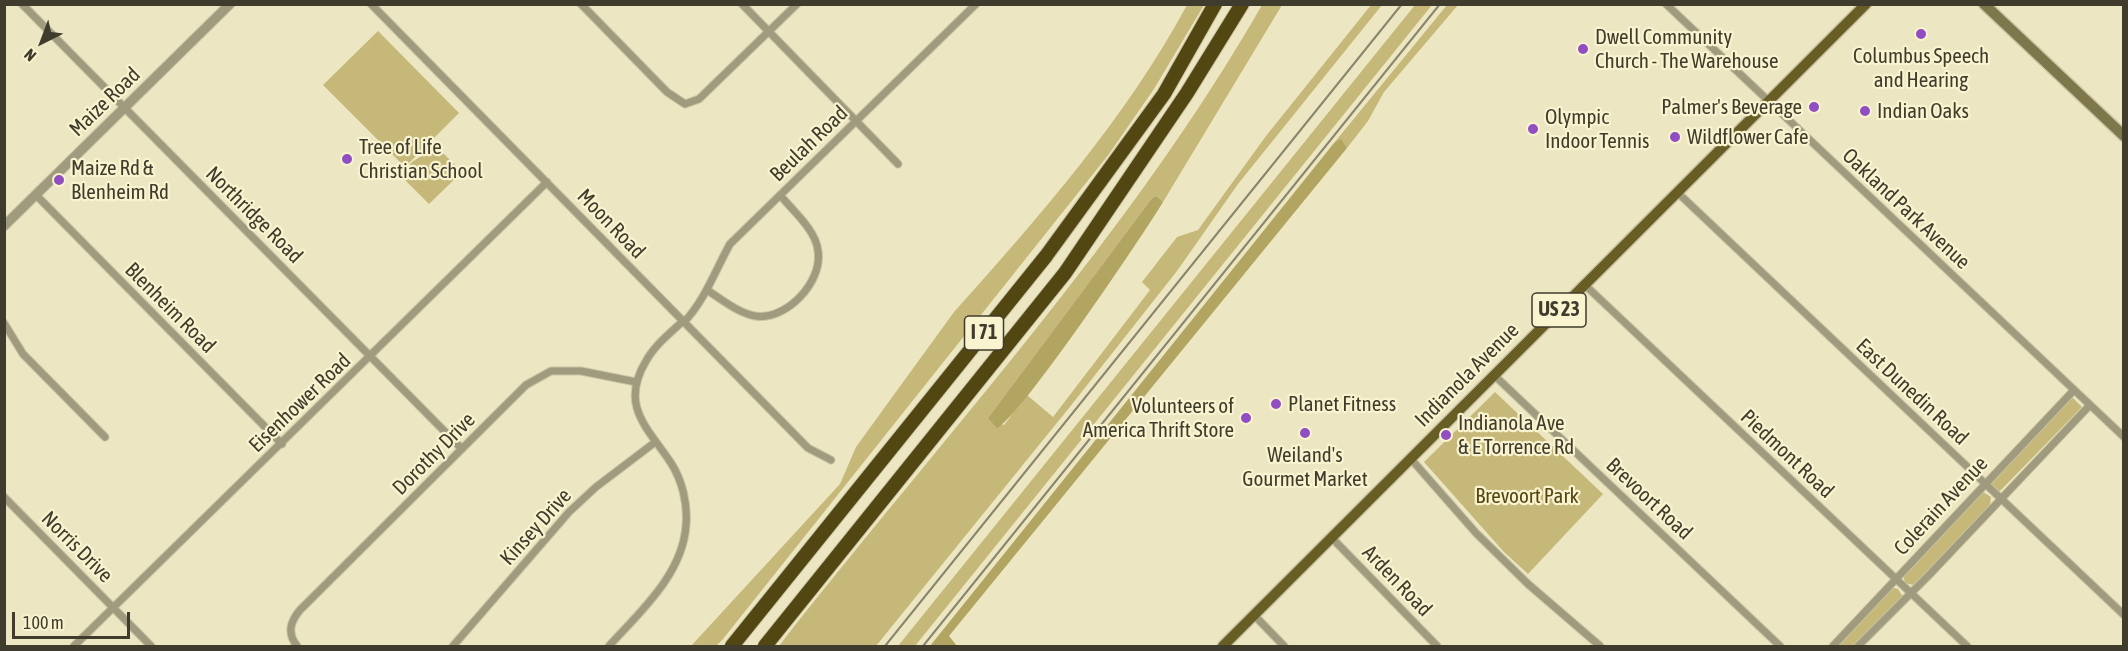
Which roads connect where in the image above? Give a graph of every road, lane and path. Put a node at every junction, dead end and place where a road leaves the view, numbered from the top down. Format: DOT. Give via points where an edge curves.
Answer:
graph roads {
  1 [pos="22,4"];
  2 [pos="230,4"];
  3 [pos="370,4"];
  4 [pos="581,4"];
  5 [pos="742,4"];
  6 [pos="797,4"];
  7 [pos="976,4"];
  8 [pos="1215,4"];
  9 [pos="1242,4"];
  10 [pos="1253,4"];
  11 [pos="1666,4"];
  12 [pos="1866,4"];
  13 [pos="1984,4"];
  14 [pos="769,32"];
  15 [pos="1187,93"];
  16 [pos="1768,101"];
  17 [pos="125,108"];
  18 [pos="856,121"];
  19 [pos="2124,136"];
  20 [pos="898,164"];
  21 [pos="547,182"];
  22 [pos="1677,192"];
  23 [pos="36,195"];
  24 [pos="780,195"];
  25 [pos="4,226"];
  26 [pos="1585,285"];
  27 [pos="707,290"];
  28 [pos="683,321"];
  29 [pos="4,323"];
  30 [pos="371,356"];
  31 [pos="1495,376"];
  32 [pos="636,382"];
  33 [pos="2074,390"];
  34 [pos="2090,405"];
  35 [pos="2124,436"];
  36 [pos="105,437"];
  37 [pos="654,443"];
  38 [pos="282,444"];
  39 [pos="462,449"];
  40 [pos="1411,459"];
  41 [pos="831,460"];
  42 [pos="1984,484"];
  43 [pos="4,497"];
  44 [pos="2000,498"];
  45 [pos="1332,538"];
  46 [pos="1895,579"];
  47 [pos="1911,593"];
  48 [pos="114,609"];
  49 [pos="1254,615"];
  50 [pos="2124,615"];
  51 [pos="74,646"];
  52 [pos="151,646"];
  53 [pos="297,646"];
  54 [pos="453,646"];
  55 [pos="609,646"];
  56 [pos="732,646"];
  57 [pos="765,646"];
  58 [pos="1223,646"];
  59 [pos="1284,646"];
  60 [pos="1437,646"];
  61 [pos="1600,646"];
  62 [pos="1780,646"];
  63 [pos="1833,646"];
  64 [pos="1858,646"];
  65 [pos="1967,646"];
  1 -- 17 [label="street, Northridge Road"];
  2 -- 17 [label="street, Maize Road"];
  3 -- 21 [label="street, Moon Road"];
  4 -- 14 [label="street" via="667,92 685,104 699,99"];
  5 -- 14 [label="street"];
  6 -- 14 [label="street"];
  7 -- 18 [label="street, Beulah Road"];
  8 -- 56 [label="highway, I 71" via="1164,94 1046,256"];
  9 -- 15 [label="highway, I 71"];
  10 -- 15 [label="highway" via="1212,67"];
  11 -- 16 [label="street, Oakland Park Avenue"];
  12 -- 16 [label="main road, Indianola Avenue / US 23"];
  13 -- 19 [label="main road"];
  14 -- 18 [label="street"];
  15 -- 57 [label="highway, I 71" via="1065,273"];
  16 -- 22 [label="main road, Indianola Avenue / US 23"];
  16 -- 33 [label="street, Oakland Park Avenue"];
  17 -- 23 [label="street, Maize Road"];
  17 -- 30 [label="street, Northridge Road"];
  18 -- 20 [label="street"];
  18 -- 24 [label="street, Beulah Road"];
  21 -- 28 [label="street, Moon Road"];
  21 -- 30 [label="street, Eisenhower Road"];
  22 -- 26 [label="main road, Indianola Avenue / US 23"];
  22 -- 42 [label="street, East Dunedin Road"];
  23 -- 25 [label="street, Maize Road"];
  23 -- 38 [label="street, Blenheim Road"];
  24 -- 27 [label="street, Beulah Road" via="730,244"];
  24 -- 27 [label="street" via="813,236 818,266 812,281 796,301 774,315 755,316"];
  26 -- 31 [label="main road, Indianola Avenue / US 23"];
  26 -- 46 [label="street, Piedmont Road"];
  27 -- 28 [label="street, Beulah Road"];
  28 -- 32 [label="street, Beulah Road" via="653,351"];
  28 -- 41 [label="street, Moon Road" via="808,448"];
  29 -- 36 [label="street" via="23,354"];
  30 -- 38 [label="street, Eisenhower Road"];
  30 -- 39 [label="street, Northridge Road"];
  31 -- 40 [label="main road, Indianola Avenue / US 23"];
  31 -- 62 [label="street, Brevoort Road"];
  32 -- 37 [label="street" via="638,415"];
  32 -- 39 [label="street, Dorothy Drive" via="581,371 551,371 526,385"];
  33 -- 34 [label="street, Oakland Park Avenue"];
  33 -- 42 [label="street, Colerain Avenue"];
  34 -- 35 [label="street, Oakland Park Avenue"];
  34 -- 44 [label="street, Colerain Avenue"];
  37 -- 54 [label="street, Kinsey Drive" via="569,512"];
  37 -- 55 [label="street" via="678,478 686,526 666,579"];
  38 -- 48 [label="street, Eisenhower Road"];
  39 -- 53 [label="street, Dorothy Drive" via="300,610 290,631"];
  40 -- 45 [label="main road, Indianola Avenue / US 23"];
  40 -- 61 [label="street" via="1476,533"];
  42 -- 44 [label="street, East Dunedin Road"];
  42 -- 46 [label="street, Colerain Avenue"];
  43 -- 48 [label="street, Norris Drive"];
  44 -- 47 [label="street, Colerain Avenue"];
  44 -- 50 [label="street, East Dunedin Road"];
  45 -- 49 [label="main road, Indianola Avenue / US 23"];
  45 -- 60 [label="street, Arden Road"];
  46 -- 47 [label="street, Piedmont Road"];
  46 -- 63 [label="street, Colerain Avenue"];
  47 -- 64 [label="street, Colerain Avenue"];
  47 -- 65 [label="street, Piedmont Road"];
  48 -- 51 [label="street, Eisenhower Road"];
  48 -- 52 [label="street, Norris Drive"];
  49 -- 58 [label="main road, Indianola Avenue / US 23"];
  49 -- 59 [label="street"];
}
